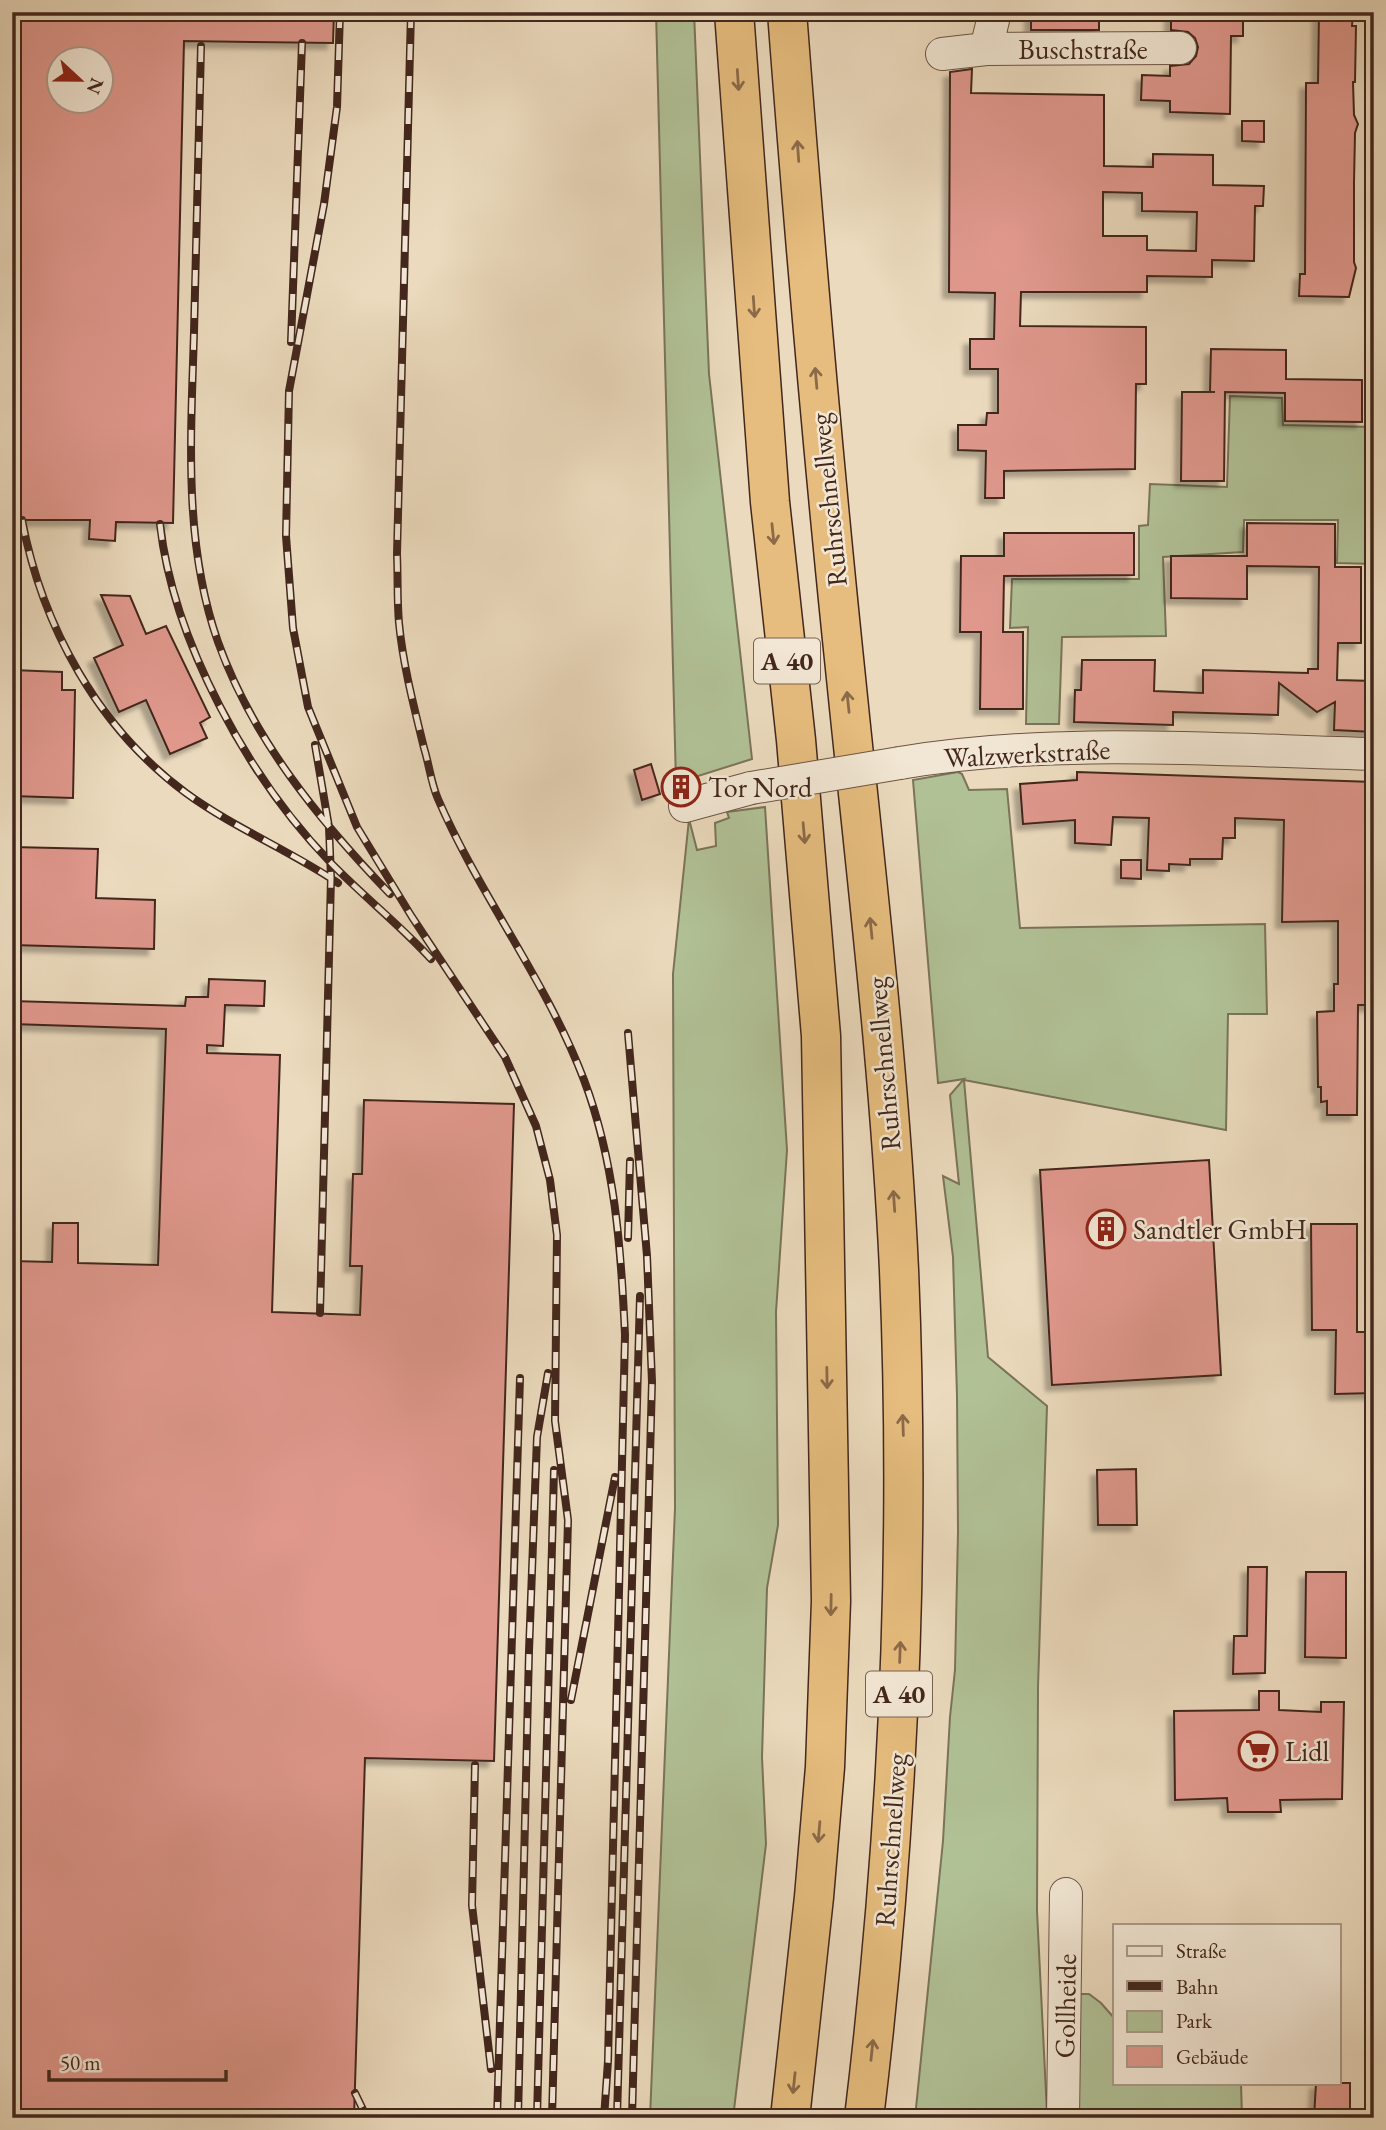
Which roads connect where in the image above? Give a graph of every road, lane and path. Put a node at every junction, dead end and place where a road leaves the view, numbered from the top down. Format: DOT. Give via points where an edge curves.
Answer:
graph roads {
  1 [pos="734,12"];
  2 [pos="787,12"];
  3 [pos="995,12"];
  4 [pos="1180,48"];
  5 [pos="986,49"];
  6 [pos="942,54"];
  7 [pos="1374,754"];
  8 [pos="685,806"];
  9 [pos="1066,1894"];
  10 [pos="790,2118"];
  11 [pos="864,2118"];
  12 [pos="1063,2118"];
  1 -- 10 [label="highway, Ruhrschnellweg / A 40, one-way" via="769,488 821,1036 831,1601 820,1832"];
  11 -- 2 [label="highway, Ruhrschnellweg / A 40, one-way" via="886,1908 901,1653 905,1486 899,1269 887,1093 821,440"];
  3 -- 5 [label="street, Buschstraße"];
  4 -- 5 [label="street, Buschstraße"];
  5 -- 6 [label="street, Buschstraße"];
  7 -- 8 [label="street, Walzwerkstraße, bridge" via="1046,747 900,763 751,788"];
  9 -- 12 [label="street, Gollheide"];
}
